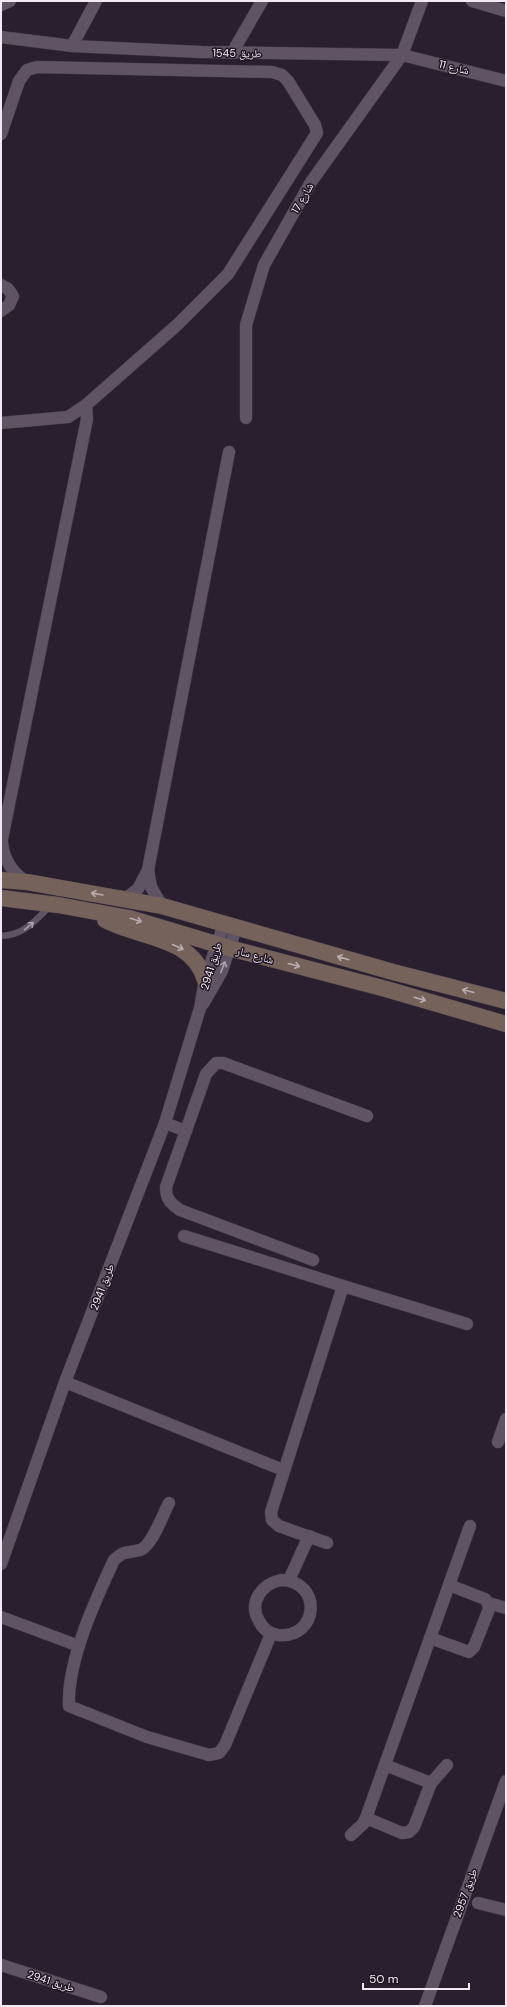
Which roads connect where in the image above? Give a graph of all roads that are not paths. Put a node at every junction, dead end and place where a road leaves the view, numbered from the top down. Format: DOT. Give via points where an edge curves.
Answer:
graph roads {
  1 [pos="10,1"];
  2 [pos="96,1"];
  3 [pos="262,1"];
  4 [pos="422,1"];
  5 [pos="472,1"];
  6 [pos="1,6"];
  7 [pos="506,11"];
  8 [pos="1,37"];
  9 [pos="72,46"];
  10 [pos="232,53"];
  11 [pos="402,55"];
  12 [pos="506,81"];
  13 [pos="1,134"];
  14 [pos="1,285"];
  15 [pos="1,311"];
  16 [pos="86,405"];
  17 [pos="246,418"];
  18 [pos="1,423"];
  19 [pos="230,452"];
  20 [pos="1,844"];
  21 [pos="148,870"];
  22 [pos="1,880"];
  23 [pos="27,882"];
  24 [pos="1,898"];
  25 [pos="125,899"];
  26 [pos="51,904"];
  27 [pos="162,906"];
  28 [pos="91,910"];
  29 [pos="230,926"];
  30 [pos="1,936"];
  31 [pos="223,946"];
  32 [pos="205,980"];
  33 [pos="506,1001"];
  34 [pos="200,1008"];
  35 [pos="506,1024"];
  36 [pos="367,1116"];
  37 [pos="165,1123"];
  38 [pos="186,1131"];
  39 [pos="184,1236"];
  40 [pos="313,1260"];
  41 [pos="343,1286"];
  42 [pos="467,1324"];
  43 [pos="65,1382"];
  44 [pos="506,1419"];
  45 [pos="498,1442"];
  46 [pos="283,1470"];
  47 [pos="169,1503"];
  48 [pos="470,1526"];
  49 [pos="309,1536"];
  50 [pos="327,1543"];
  51 [pos="1,1564"];
  52 [pos="289,1580"];
  53 [pos="449,1585"];
  54 [pos="488,1603"];
  55 [pos="506,1608"];
  56 [pos="1,1617"];
  57 [pos="271,1634"];
  58 [pos="430,1638"];
  59 [pos="79,1646"];
  60 [pos="385,1765"];
  61 [pos="447,1765"];
  62 [pos="506,1781"];
  63 [pos="431,1783"];
  64 [pos="502,1804"];
  65 [pos="366,1818"];
  66 [pos="351,1835"];
  67 [pos="478,1903"];
  68 [pos="506,1910"];
  69 [pos="1,1965"];
  70 [pos="101,1997"];
  71 [pos="425,2006"];
  1 -- 6 [label="street"];
  2 -- 9 [label="street"];
  3 -- 10 [label="street"];
  4 -- 11 [label="street, شارع 17"];
  5 -- 7 [label="street"];
  8 -- 9 [label="street, طريق 1545"];
  9 -- 10 [label="street, طريق 1545"];
  10 -- 11 [label="street, طريق 1545"];
  11 -- 12 [label="street, شارع 11"];
  11 -- 17 [label="street, شارع 17" via="311,182 264,265 246,325"];
  13 -- 16 [label="street" via="19,81 27,70 37,68 272,72 282,75 288,81 315,126 317,133 314,141 228,274 178,325"];
  14 -- 15 [label="street" via="8,288 13,296"];
  16 -- 18 [label="street" via="68,417"];
  16 -- 20 [label="street" via="87,419"];
  19 -- 21 [label="street"];
  20 -- 23 [label="street" via="10,867"];
  21 -- 25 [label="street" via="138,889"];
  21 -- 27 [label="street" via="152,887"];
  22 -- 23 [label="street, شارع سار"];
  25 -- 23 [label="street, شارع سار, one-way"];
  24 -- 26 [label="street, شارع سار"];
  25 -- 27 [label="street, شارع سار"];
  26 -- 28 [label="street, شارع سار"];
  30 -- 26 [label="lane, one-way" via="22,932"];
  27 -- 29 [label="street, شارع سار"];
  28 -- 31 [label="street, شارع سار, one-way" via="129,918"];
  28 -- 32 [label="street, one-way" via="111,923 184,949 198,962"];
  29 -- 31 [label="street, طريق 2941"];
  33 -- 29 [label="street, شارع سار, one-way"];
  31 -- 32 [label="street, طريق 2941"];
  34 -- 31 [label="street, طريق 2941, one-way" via="216,984"];
  31 -- 35 [label="street, شارع سار, one-way"];
  32 -- 34 [label="street, طريق 2941"];
  34 -- 37 [label="street, طريق 2941"];
  36 -- 38 [label="street" via="223,1063 216,1063 206,1074"];
  37 -- 38 [label="street"];
  37 -- 43 [label="street, طريق 2941"];
  38 -- 40 [label="street" via="166,1187 169,1202 180,1210"];
  39 -- 41 [label="street"];
  41 -- 42 [label="street"];
  41 -- 46 [label="street"];
  43 -- 46 [label="street"];
  43 -- 51 [label="street, طريق 2941"];
  44 -- 45 [label="street"];
  46 -- 49 [label="street" via="271,1512 272,1520 279,1526"];
  47 -- 59 [label="street" via="152,1538 141,1550 124,1552 114,1560"];
  48 -- 53 [label="street"];
  49 -- 50 [label="street"];
  49 -- 52 [label="street"];
  52 -- 57 [label="street" via="273,1582 261,1591 257,1598 256,1614"];
  52 -- 57 [label="street" via="306,1591 311,1610 308,1620 293,1634"];
  53 -- 54 [label="street" via="485,1599"];
  53 -- 58 [label="street"];
  54 -- 55 [label="street"];
  54 -- 58 [label="street" via="489,1609 472,1650 466,1652"];
  56 -- 59 [label="street"];
  57 -- 59 [label="street" via="225,1745 219,1753 209,1755 147,1737 69,1706 68,1691"];
  58 -- 60 [label="street"];
  60 -- 63 [label="street"];
  60 -- 65 [label="street"];
  61 -- 63 [label="street"];
  62 -- 64 [label="street, طريق 2957"];
  63 -- 65 [label="street" via="414,1826 409,1832 402,1833"];
  64 -- 71 [label="street, طريق 2957"];
  65 -- 66 [label="street"];
  67 -- 68 [label="street"];
  69 -- 70 [label="street, طريق 2941"];
}
